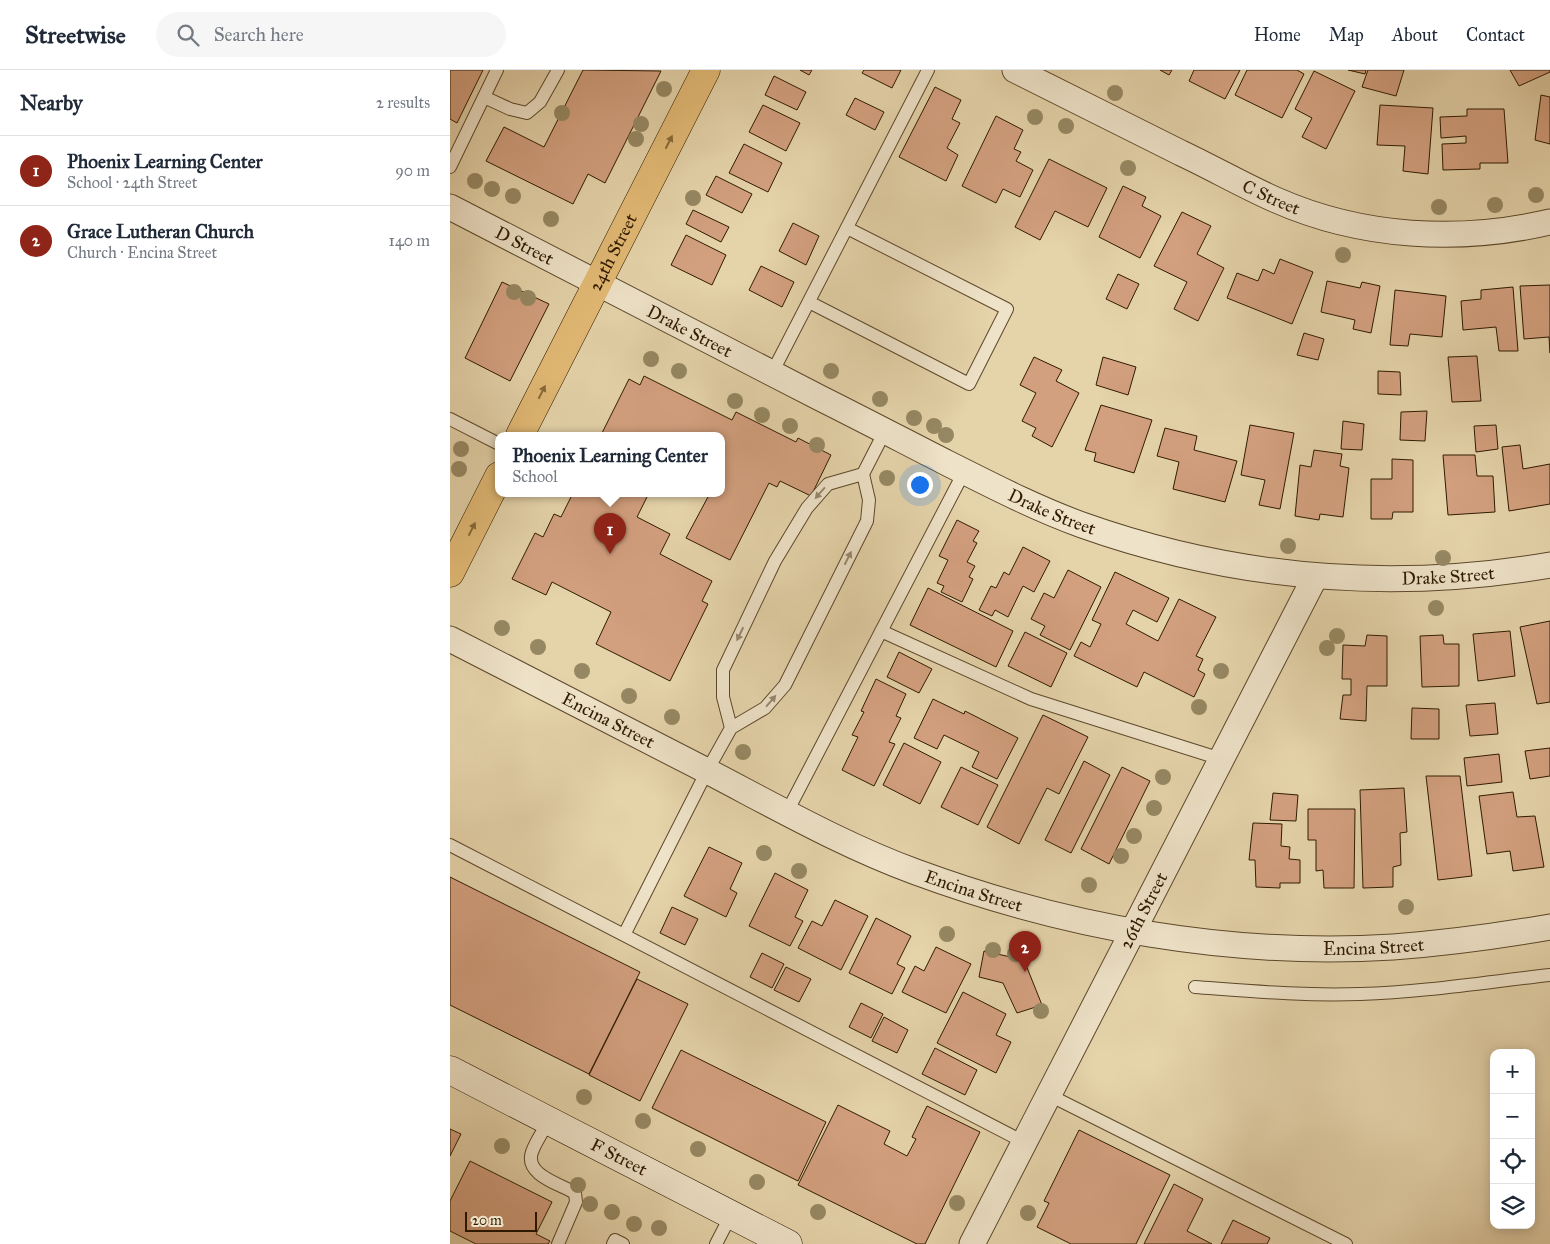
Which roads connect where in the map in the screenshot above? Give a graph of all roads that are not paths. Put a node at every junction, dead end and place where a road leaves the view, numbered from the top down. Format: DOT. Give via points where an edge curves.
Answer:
graph roads {
  1 [pos="497,70"];
  2 [pos="558,70"];
  3 [pos="706,70"];
  4 [pos="928,70"];
  5 [pos="1015,70"];
  6 [pos="484,97"];
  7 [pos="450,167"];
  8 [pos="450,207"];
  9 [pos="1550,222"];
  10 [pos="847,228"];
  11 [pos="598,284"];
  12 [pos="809,302"];
  13 [pos="772,373"];
  14 [pos="450,419"];
  15 [pos="885,431"];
  16 [pos="522,432"];
  17 [pos="495,442"];
  18 [pos="964,472"];
  19 [pos="863,474"];
  20 [pos="495,484"];
  21 [pos="1550,564"];
  22 [pos="450,573"];
  23 [pos="1315,577"];
  24 [pos="881,631"];
  25 [pos="450,639"];
  26 [pos="731,728"];
  27 [pos="1221,759"];
  28 [pos="706,771"];
  29 [pos="787,812"];
  30 [pos="450,845"];
  31 [pos="1550,928"];
  32 [pos="1132,932"];
  33 [pos="624,935"];
  34 [pos="1550,975"];
  35 [pos="1196,987"];
  36 [pos="450,1070"];
  37 [pos="1049,1095"];
  38 [pos="549,1121"];
  39 [pos="1024,1142"];
  40 [pos="731,1215"];
  41 [pos="558,1244"];
  42 [pos="613,1244"];
  43 [pos="623,1244"];
  44 [pos="716,1244"];
  45 [pos="788,1244"];
  46 [pos="972,1244"];
  47 [pos="1346,1244"];
  1 -- 6 [label="lane"];
  2 -- 6 [label="lane" via="540,102 527,113"];
  11 -- 3 [label="main road, 24th Street, one-way"];
  4 -- 10 [label="lane"];
  5 -- 9 [label="street, C Street" via="1276,200 1326,218 1377,229 1430,234 1474,234"];
  6 -- 7 [label="lane"];
  8 -- 11 [label="street, D Street"];
  10 -- 12 [label="lane"];
  10 -- 12 [label="lane" via="1007,309 969,384"];
  11 -- 13 [label="street, Drake Street"];
  16 -- 11 [label="main road, 24th Street, one-way"];
  12 -- 13 [label="lane"];
  13 -- 15 [label="street, Drake Street"];
  14 -- 17 [label="lane"];
  15 -- 18 [label="street, Drake Street"];
  15 -- 19 [label="lane"];
  18 -- 23 [label="street, Drake Street" via="1080,524 1155,548 1230,566"];
  18 -- 24 [label="lane"];
  26 -- 19 [label="lane, one-way" via="765,708 785,685 867,521 869,500"];
  19 -- 26 [label="lane, one-way" via="828,484 807,508 775,561 722,670 722,697"];
  22 -- 20 [label="main road, one-way"];
  21 -- 23 [label="street, Drake Street" via="1452,577 1378,580"];
  23 -- 27 [label="street, 26th Street"];
  24 -- 27 [label="lane" via="1031,699"];
  24 -- 29 [label="lane"];
  25 -- 28 [label="street, Encina Street"];
  26 -- 28 [label="lane"];
  27 -- 32 [label="street, 26th Street"];
  28 -- 29 [label="street, Encina Street"];
  28 -- 33 [label="lane"];
  29 -- 32 [label="street, Encina Street" via="840,840 913,871 1066,918"];
  30 -- 33 [label="lane"];
  31 -- 32 [label="street, Encina Street" via="1462,941 1311,949 1252,946"];
  32 -- 37 [label="street, 26th Street"];
  33 -- 39 [label="lane"];
  34 -- 35 [label="lane" via="1447,989 1360,994 1277,993"];
  36 -- 38 [label="main road, F Street"];
  37 -- 39 [label="street, 26th Street"];
  37 -- 47 [label="lane"];
  38 -- 40 [label="main road, F Street"];
  38 -- 41 [label="lane" via="530,1163 536,1172 575,1193 576,1202"];
  39 -- 46 [label="street, 26th Street"];
  40 -- 44 [label="lane"];
  40 -- 45 [label="main road, F Street"];
  42 -- 43 [label="lane" via="615,1240"];
}
